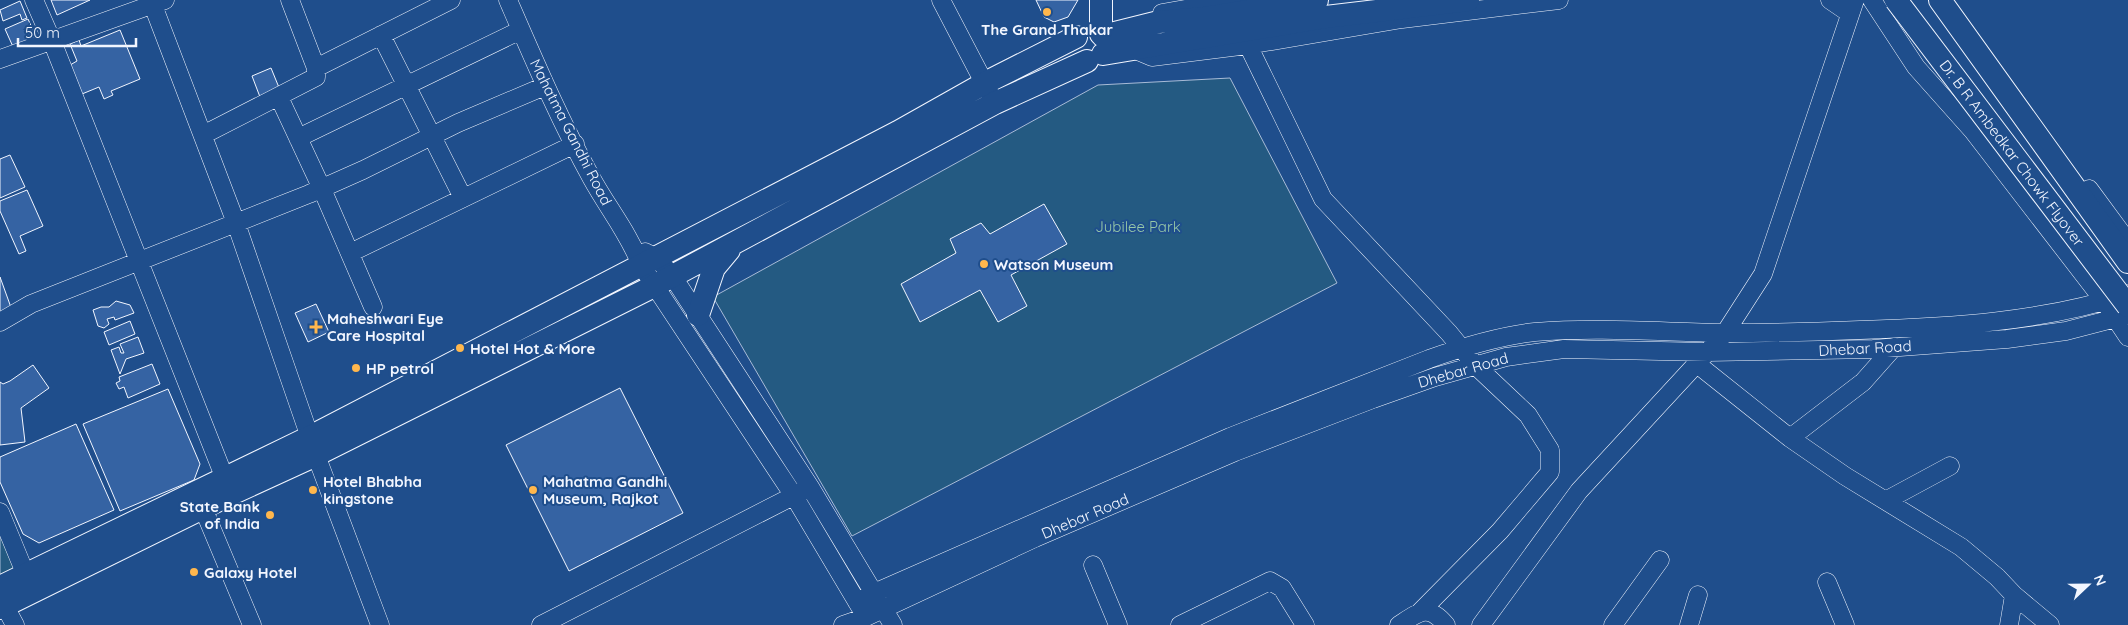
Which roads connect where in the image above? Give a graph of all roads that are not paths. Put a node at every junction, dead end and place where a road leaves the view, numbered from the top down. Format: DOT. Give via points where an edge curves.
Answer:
graph roads {
  1 [pos="34,0"];
  2 [pos="290,0"];
  3 [pos="450,0"];
  4 [pos="508,0"];
  5 [pos="941,0"];
  6 [pos="1089,0"];
  7 [pos="1101,0"];
  8 [pos="1238,0"];
  9 [pos="1317,0"];
  10 [pos="1468,0"];
  11 [pos="1559,0"];
  12 [pos="1830,0"];
  13 [pos="1872,0"];
  14 [pos="1896,0"];
  15 [pos="1940,0"];
  16 [pos="1952,0"];
  17 [pos="156,2"];
  18 [pos="1852,7"];
  19 [pos="521,30"];
  20 [pos="1162,33"];
  21 [pos="381,36"];
  22 [pos="1132,39"];
  23 [pos="52,41"];
  24 [pos="1093,42"];
  25 [pos="1248,45"];
  26 [pos="0,59"];
  27 [pos="316,68"];
  28 [pos="406,86"];
  29 [pos="545,86"];
  30 [pos="990,93"];
  31 [pos="279,97"];
  32 [pos="203,135"];
  33 [pos="431,136"];
  34 [pos="298,138"];
  35 [pos="575,144"];
  36 [pos="322,188"];
  37 [pos="462,198"];
  38 [pos="236,223"];
  39 [pos="2128,242"];
  40 [pos="732,245"];
  41 [pos="350,253"];
  42 [pos="644,256"];
  43 [pos="138,262"];
  44 [pos="2128,262"];
  45 [pos="664,282"];
  46 [pos="2128,294"];
  47 [pos="2104,302"];
  48 [pos="373,307"];
  49 [pos="2124,313"];
  50 [pos="698,315"];
  51 [pos="0,322"];
  52 [pos="1725,333"];
  53 [pos="2128,336"];
  54 [pos="1894,347"];
  55 [pos="1460,348"];
  56 [pos="1703,358"];
  57 [pos="1475,365"];
  58 [pos="1790,438"];
  59 [pos="313,446"];
  60 [pos="1950,466"];
  61 [pos="228,487"];
  62 [pos="810,487"];
  63 [pos="794,496"];
  64 [pos="1887,500"];
  65 [pos="200,501"];
  66 [pos="0,512"];
  67 [pos="1660,560"];
  68 [pos="1093,565"];
  69 [pos="1827,582"];
  70 [pos="29,583"];
  71 [pos="1698,595"];
  72 [pos="2014,595"];
  73 [pos="878,600"];
  74 [pos="4,604"];
  75 [pos="1418,613"];
  76 [pos="865,615"];
  77 [pos="252,625"];
  78 [pos="380,625"];
  79 [pos="541,625"];
  80 [pos="843,625"];
  81 [pos="893,625"];
  82 [pos="1118,625"];
  83 [pos="1180,625"];
  84 [pos="1305,625"];
  85 [pos="1399,625"];
  86 [pos="1446,625"];
  87 [pos="1481,625"];
  88 [pos="1613,625"];
  89 [pos="1690,625"];
  90 [pos="1845,625"];
  91 [pos="2009,625"];
  92 [pos="2050,625"];
  1 -- 23 [label="street"];
  2 -- 27 [label="street"];
  3 -- 21 [label="street"];
  4 -- 19 [label="street, Mahatma Gandhi Road"];
  5 -- 30 [label="street"];
  6 -- 24 [label="main road"];
  7 -- 24 [label="main road"];
  8 -- 22 [label="street" via="1144,16 1137,20"];
  9 -- 20 [label="main road" via="1202,18"];
  10 -- 20 [label="main road"];
  11 -- 25 [label="street" via="1402,19"];
  12 -- 18 [label="street"];
  13 -- 47 [label="street" via="1916,67 1973,131"];
  14 -- 49 [label="main road, Dr. B R Ambedkar Chowk Flyover, bridge"];
  15 -- 44 [label="main road, Dr. B R Ambedkar Chowk Flyover"];
  16 -- 39 [label="street"];
  17 -- 23 [label="street"];
  17 -- 32 [label="street"];
  18 -- 52 [label="street" via="1763,274"];
  19 -- 28 [label="street"];
  19 -- 29 [label="street, Mahatma Gandhi Road"];
  20 -- 22 [label="main road"];
  21 -- 27 [label="street"];
  21 -- 28 [label="street"];
  22 -- 24 [label="main road"];
  22 -- 25 [label="street" via="1152,58"];
  23 -- 26 [label="street"];
  23 -- 43 [label="street"];
  24 -- 30 [label="main road"];
  25 -- 55 [label="street" via="1323,199"];
  27 -- 31 [label="street" via="316,77"];
  28 -- 33 [label="street"];
  28 -- 34 [label="street"];
  29 -- 33 [label="street"];
  29 -- 35 [label="street, Mahatma Gandhi Road"];
  30 -- 40 [label="main road"];
  30 -- 42 [label="main road" via="898,132"];
  31 -- 32 [label="street"];
  31 -- 34 [label="street"];
  32 -- 38 [label="street"];
  33 -- 36 [label="street"];
  33 -- 37 [label="street"];
  34 -- 36 [label="street"];
  35 -- 37 [label="street"];
  35 -- 42 [label="street, Mahatma Gandhi Road" via="592,179"];
  36 -- 38 [label="street"];
  36 -- 41 [label="street"];
  37 -- 41 [label="street"];
  38 -- 43 [label="street"];
  38 -- 59 [label="street"];
  40 -- 45 [label="main road"];
  40 -- 50 [label="main road" via="714,268"];
  41 -- 48 [label="street"];
  42 -- 45 [label="street, Mahatma Gandhi Road"];
  42 -- 59 [label="main road"];
  43 -- 51 [label="street" via="32,304"];
  43 -- 61 [label="street"];
  45 -- 50 [label="street"];
  45 -- 59 [label="main road"];
  45 -- 63 [label="street"];
  46 -- 47 [label="street, Dhebar Road"];
  47 -- 49 [label="street"];
  47 -- 52 [label="street, Dhebar Road" via="2043,315 1965,324"];
  49 -- 53 [label="street"];
  49 -- 54 [label="street, Dhebar Road" via="2066,330 2007,339"];
  50 -- 62 [label="street"];
  52 -- 55 [label="street, Dhebar Road" via="1574,330 1526,334"];
  52 -- 56 [label="street"];
  54 -- 56 [label="street, Dhebar Road"];
  54 -- 58 [label="street" via="1863,382"];
  55 -- 57 [label="street"];
  55 -- 73 [label="street, Dhebar Road" via="1230,436"];
  56 -- 57 [label="street, Dhebar Road" via="1604,348 1564,349"];
  56 -- 58 [label="street"];
  56 -- 87 [label="street" via="1579,491"];
  57 -- 73 [label="street, Dhebar Road" via="1373,399 1235,452 1035,538"];
  57 -- 75 [label="street" via="1528,415 1550,450 1550,472 1500,531"];
  58 -- 64 [label="street"];
  59 -- 61 [label="main road"];
  59 -- 78 [label="street"];
  60 -- 64 [label="street"];
  61 -- 65 [label="main road"];
  62 -- 63 [label="street"];
  62 -- 73 [label="street"];
  63 -- 76 [label="street"];
  63 -- 79 [label="street"];
  64 -- 72 [label="street" via="1961,547"];
  65 -- 70 [label="main road"];
  65 -- 77 [label="street"];
  66 -- 70 [label="street"];
  67 -- 88 [label="street"];
  68 -- 82 [label="street"];
  69 -- 90 [label="street"];
  70 -- 74 [label="main road"];
  71 -- 89 [label="street"];
  72 -- 91 [label="street"];
  72 -- 92 [label="street"];
  73 -- 76 [label="street, Dhebar Road"];
  73 -- 81 [label="street"];
  75 -- 85 [label="street"];
  75 -- 86 [label="street" via="1437,614"];
  76 -- 80 [label="street, Dhebar Road"];
  83 -- 84 [label="street" via="1270,581 1282,588"];
}
